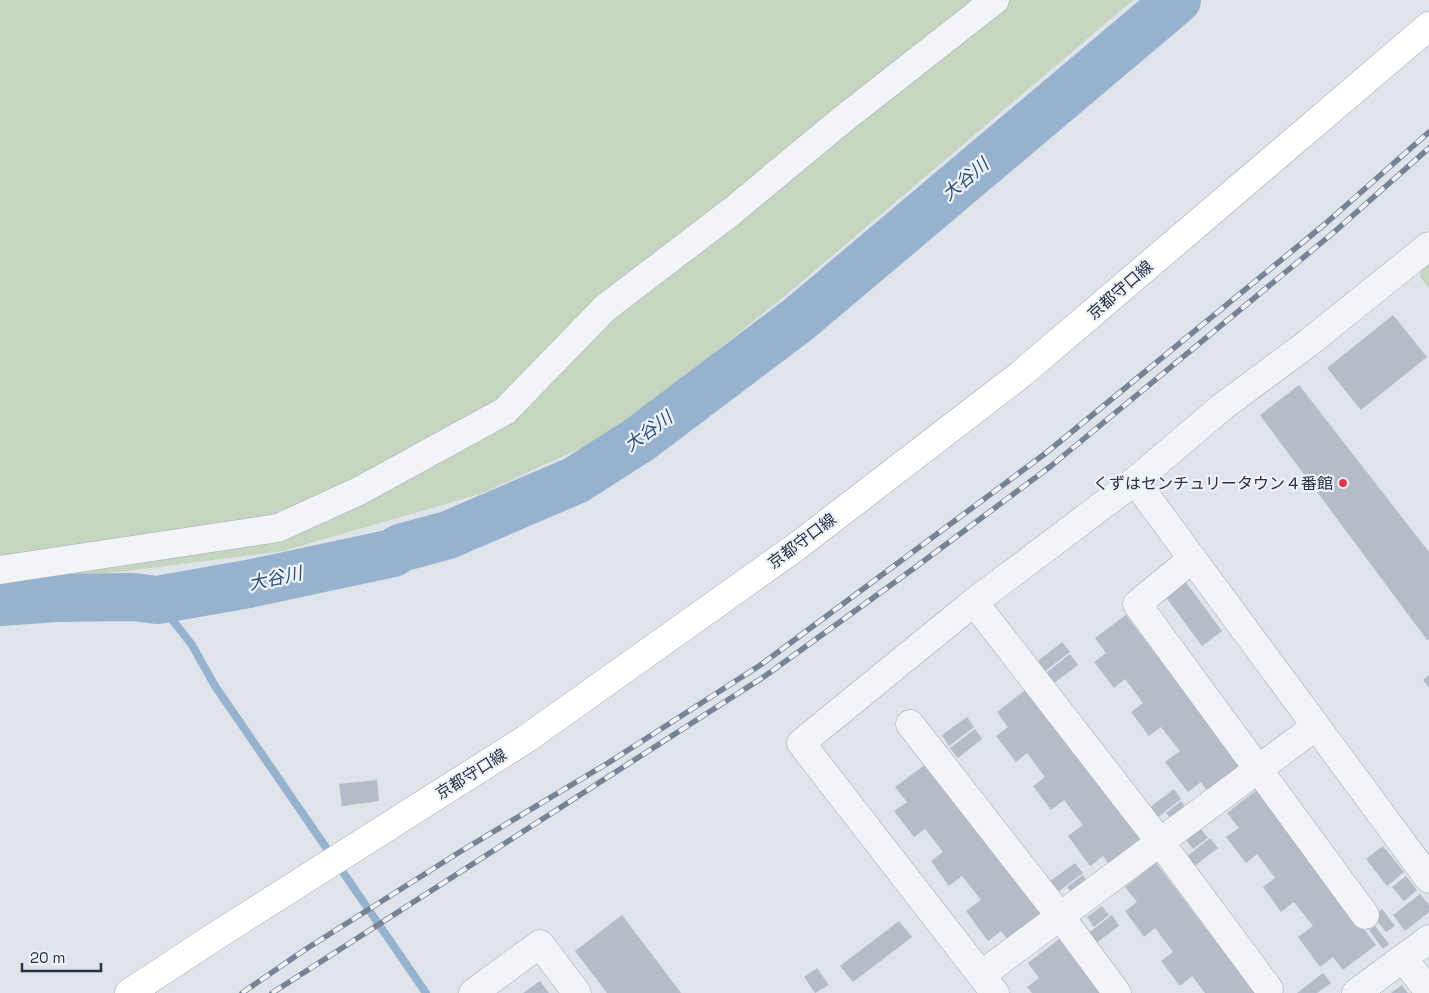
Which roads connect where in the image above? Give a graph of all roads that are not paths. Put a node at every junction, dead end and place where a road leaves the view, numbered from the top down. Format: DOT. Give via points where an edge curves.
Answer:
graph roads {
  1 [pos="995,0"];
  2 [pos="1429,26"];
  3 [pos="1429,246"];
  4 [pos="1135,481"];
  5 [pos="1192,559"];
  6 [pos="0,570"];
  7 [pos="974,602"];
  8 [pos="910,724"];
  9 [pos="1315,726"];
  10 [pos="1258,768"];
  11 [pos="1160,842"];
  12 [pos="1429,879"];
  13 [pos="1365,914"];
  14 [pos="1060,916"];
  15 [pos="1429,938"];
  16 [pos="1404,958"];
  17 [pos="988,984"];
  18 [pos="1269,989"];
  19 [pos="1429,992"];
  20 [pos="129,993"];
  21 [pos="473,993"];
  22 [pos="577,993"];
  23 [pos="1117,993"];
  24 [pos="1356,993"];
  1 -- 6 [label="street" via="731,212 605,308 505,411 359,491 278,528"];
  2 -- 20 [label="main road, 京都守口線" via="1021,374 796,547 526,739"];
  3 -- 4 [label="street" via="1307,344 1222,406"];
  4 -- 5 [label="street"];
  4 -- 7 [label="street"];
  5 -- 9 [label="street"];
  5 -- 10 [label="street" via="1137,604"];
  7 -- 11 [label="street"];
  7 -- 17 [label="street" via="801,743"];
  8 -- 14 [label="street"];
  9 -- 10 [label="street"];
  9 -- 12 [label="street"];
  10 -- 11 [label="street"];
  10 -- 13 [label="street"];
  11 -- 14 [label="street"];
  11 -- 18 [label="street"];
  14 -- 17 [label="street"];
  14 -- 23 [label="street"];
  15 -- 16 [label="street"];
  16 -- 19 [label="street"];
  16 -- 24 [label="street"];
  21 -- 22 [label="street" via="540,944"];
}
